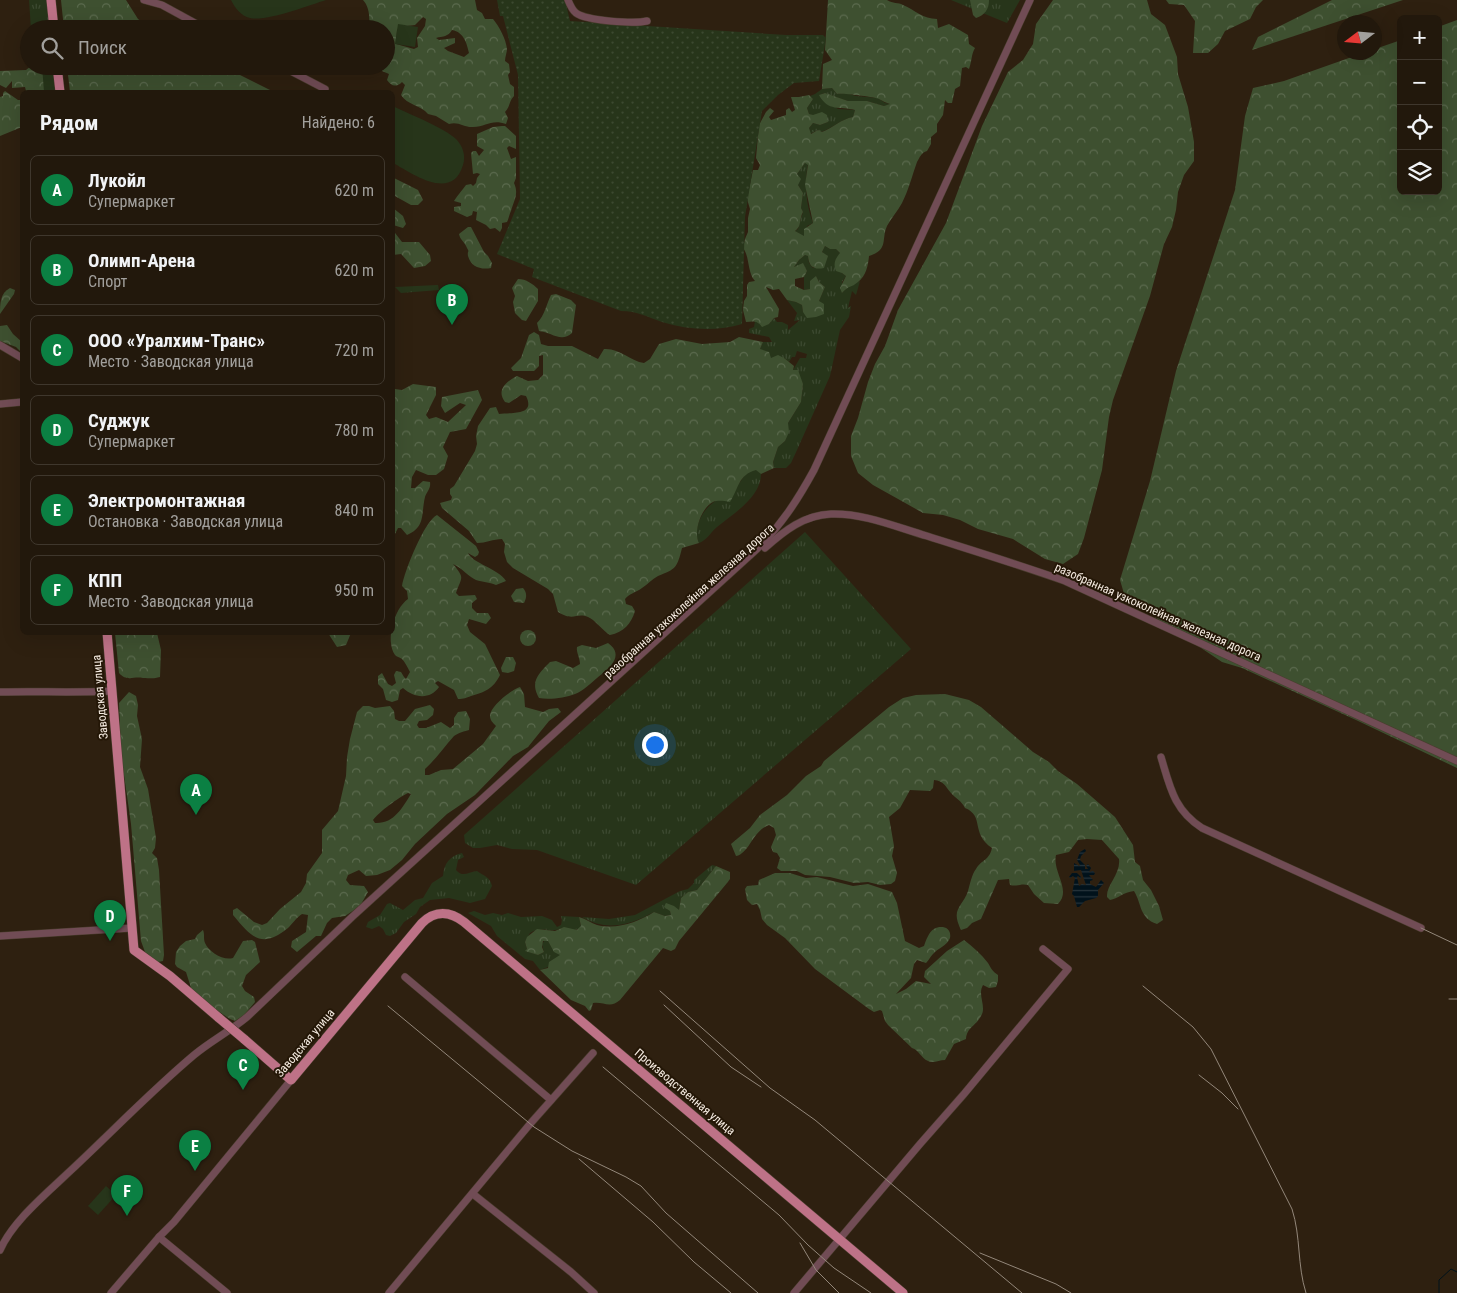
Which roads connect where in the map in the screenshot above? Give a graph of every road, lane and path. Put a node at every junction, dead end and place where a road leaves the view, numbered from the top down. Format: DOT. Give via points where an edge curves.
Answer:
graph roads {
  1 [pos="51,0"];
  2 [pos="144,0"];
  3 [pos="568,0"];
  4 [pos="1030,0"];
  5 [pos="53,20"];
  6 [pos="190,20"];
  7 [pos="647,21"];
  8 [pos="58,75"];
  9 [pos="298,75"];
  10 [pos="325,89"];
  11 [pos="60,90"];
  12 [pos="0,345"];
  13 [pos="20,357"];
  14 [pos="20,402"];
  15 [pos="0,404"];
  16 [pos="107,635"];
  17 [pos="112,691"];
  18 [pos="0,692"];
  19 [pos="1161,757"];
  20 [pos="1457,761"];
  21 [pos="427,854"];
  22 [pos="385,888"];
  23 [pos="448,913"];
  24 [pos="358,917"];
  25 [pos="132,928"];
  26 [pos="1421,928"];
  27 [pos="0,936"];
  28 [pos="1043,949"];
  29 [pos="405,977"];
  30 [pos="593,1053"];
  31 [pos="291,1080"];
  32 [pos="551,1100"];
  33 [pos="473,1194"];
  34 [pos="159,1237"];
  35 [pos="839,1239"];
  36 [pos="0,1250"];
  37 [pos="111,1293"];
  38 [pos="227,1293"];
  39 [pos="389,1293"];
  40 [pos="594,1293"];
  41 [pos="794,1293"];
  42 [pos="903,1293"];
  1 -- 5 [label="main road"];
  2 -- 6 [label="street" via="162,5"];
  3 -- 7 [label="street" via="572,10 582,16 640,23"];
  4 -- 22 [label="street" via="814,470 792,508 757,549"];
  8 -- 11 [label="main road"];
  9 -- 10 [label="street"];
  12 -- 13 [label="street"];
  14 -- 15 [label="street"];
  16 -- 17 [label="main road, Заводская улица"];
  17 -- 18 [label="street"];
  17 -- 25 [label="main road, Заводская улица"];
  19 -- 26 [label="street" via="1176,802 1185,815 1202,828"];
  20 -- 21 [label="street, разобранная узкоколейная железная дорога" via="1065,581 867,517 830,514 799,522 781,533"];
  21 -- 22 [label="street, разобранная узкоколейная железная дорога"];
  21 -- 24 [label="street, разобранная узкоколейная железная дорога"];
  22 -- 36 [label="street" via="247,1017 196,1054 56,1184 18,1222"];
  23 -- 31 [label="main road, Заводская улица" via="437,913 422,923"];
  23 -- 35 [label="main road, Производственная улица" via="464,922"];
  25 -- 27 [label="street"];
  25 -- 31 [label="main road, Заводская улица, bridge" via="134,950 170,976"];
  28 -- 35 [label="street" via="1068,969"];
  29 -- 32 [label="street"];
  30 -- 32 [label="street"];
  31 -- 34 [label="street, Заводская улица"];
  32 -- 33 [label="street"];
  33 -- 39 [label="street"];
  33 -- 40 [label="street"];
  34 -- 37 [label="street, Заводская улица"];
  34 -- 38 [label="street"];
  35 -- 41 [label="street"];
  35 -- 42 [label="main road, Производственная улица"];
}
